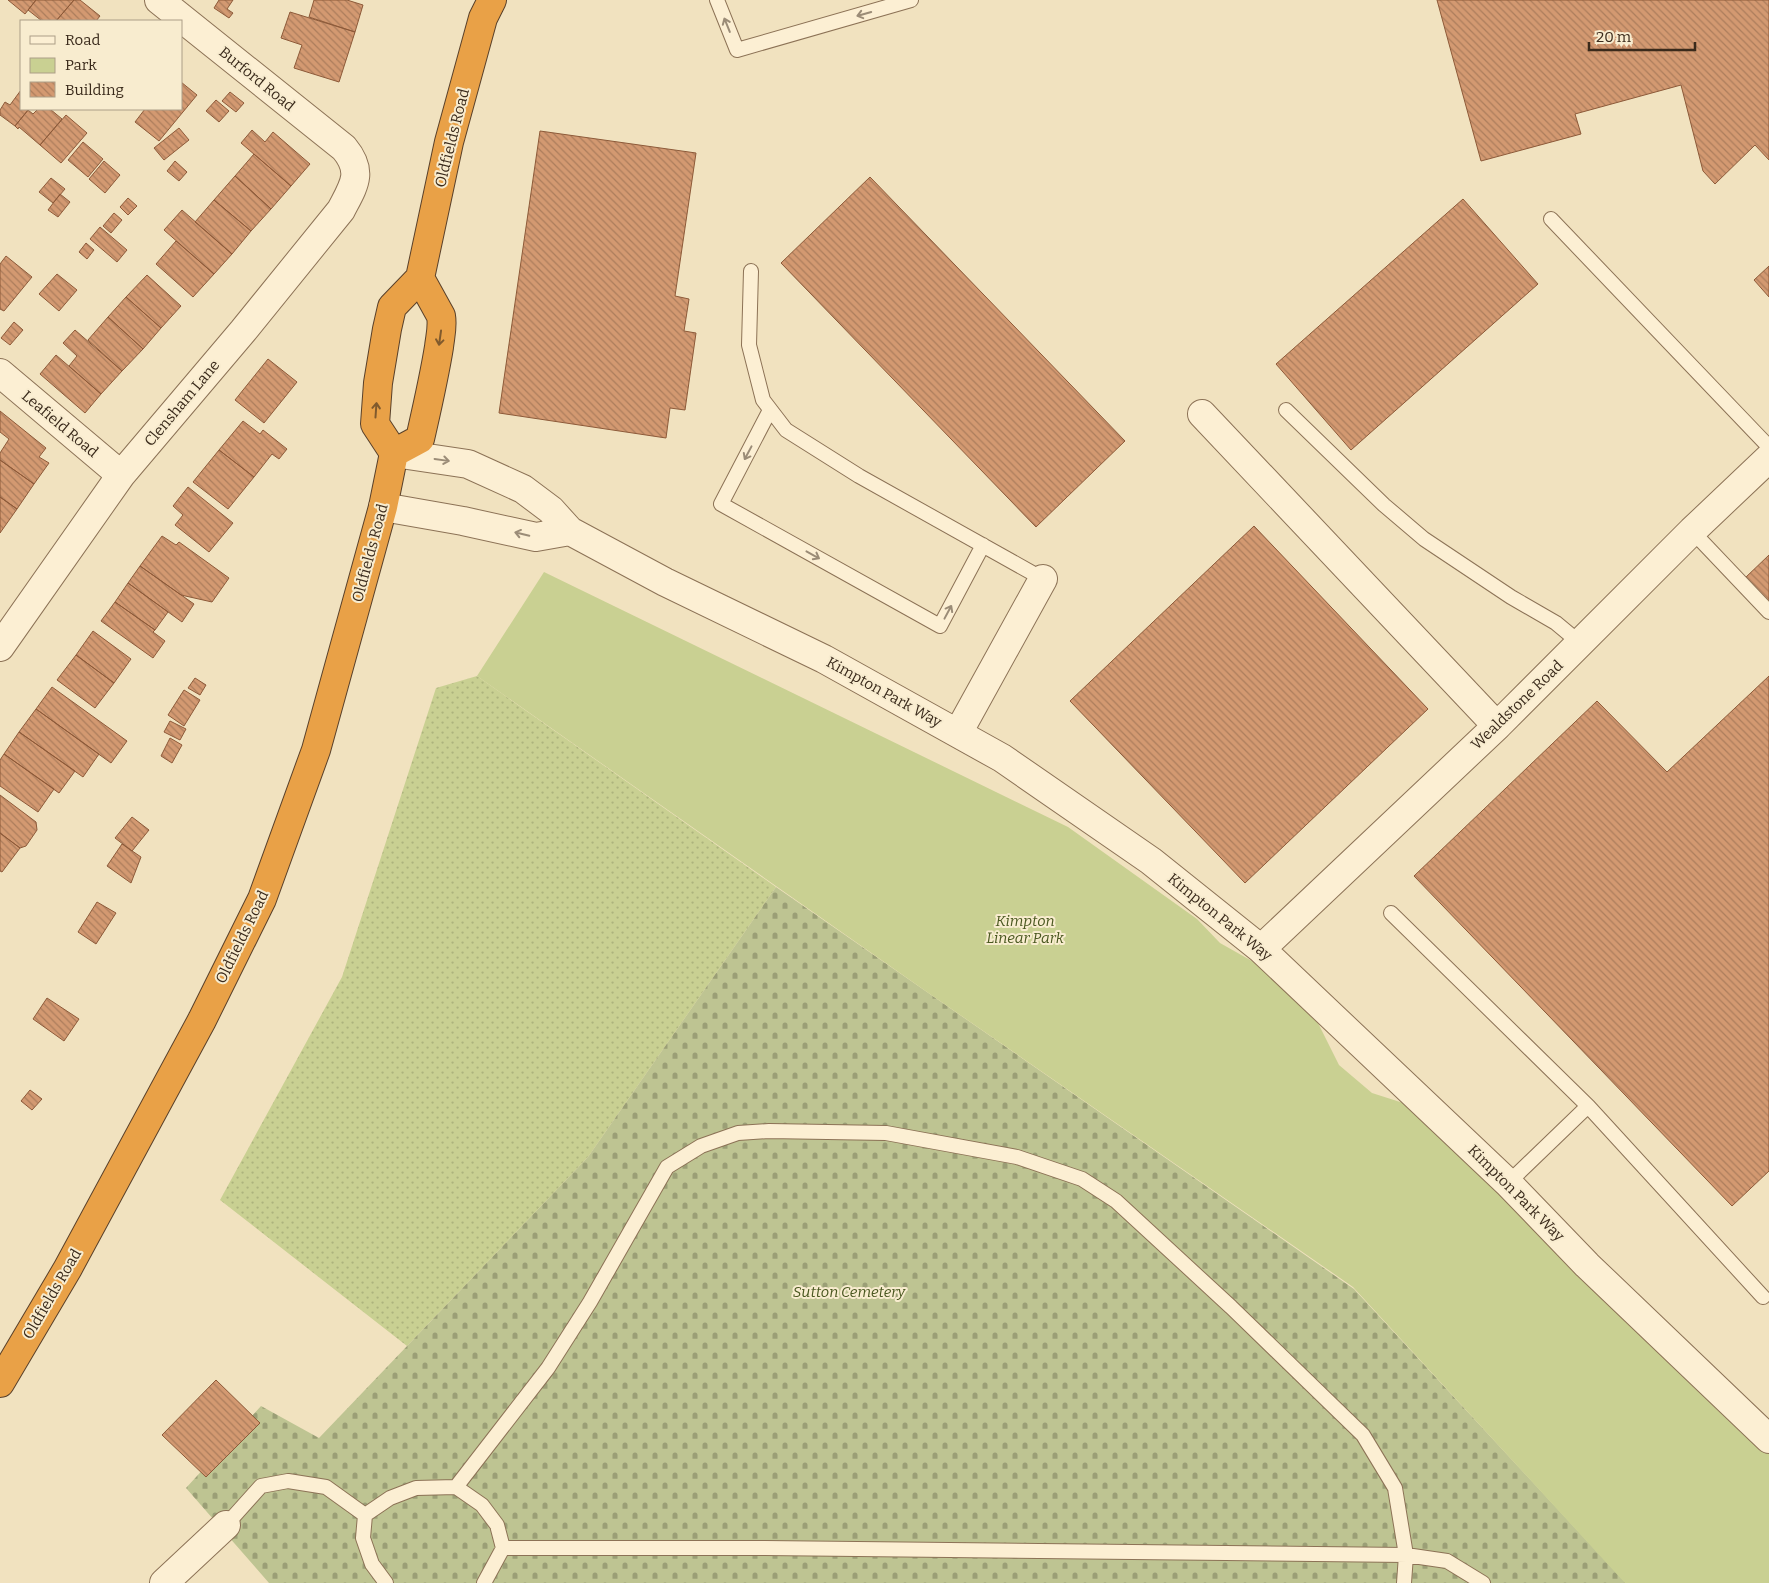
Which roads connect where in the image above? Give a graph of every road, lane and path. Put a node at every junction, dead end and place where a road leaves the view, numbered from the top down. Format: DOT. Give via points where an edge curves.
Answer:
graph roads {
  1 [pos="158,0"];
  2 [pos="492,0"];
  3 [pos="717,0"];
  4 [pos="911,0"];
  5 [pos="353,159"];
  6 [pos="1551,219"];
  7 [pos="751,271"];
  8 [pos="420,278"];
  9 [pos="0,373"];
  10 [pos="770,410"];
  11 [pos="1286,410"];
  12 [pos="1202,414"];
  13 [pos="1769,447"];
  14 [pos="394,453"];
  15 [pos="1769,458"];
  16 [pos="121,475"];
  17 [pos="383,507"];
  18 [pos="570,531"];
  19 [pos="1692,531"];
  20 [pos="983,545"];
  21 [pos="1043,579"];
  22 [pos="1769,612"];
  23 [pos="1580,643"];
  24 [pos="0,647"];
  25 [pos="1497,726"];
  26 [pos="958,733"];
  27 [pos="1391,913"];
  28 [pos="1261,949"];
  29 [pos="1588,1106"];
  30 [pos="1508,1184"];
  31 [pos="1763,1297"];
  32 [pos="0,1383"];
  33 [pos="1769,1439"];
  34 [pos="456,1487"];
  35 [pos="365,1515"];
  36 [pos="226,1525"];
  37 [pos="503,1548"];
  38 [pos="1406,1555"];
  39 [pos="164,1583"];
  40 [pos="386,1583"];
  41 [pos="484,1583"];
  42 [pos="1404,1583"];
  43 [pos="1483,1583"];
  1 -- 5 [label="street, Burford Road" via="344,148"];
  2 -- 8 [label="highway, Oldfields Road" via="483,18 450,142"];
  4 -- 3 [label="lane, one-way" via="737,50"];
  5 -- 16 [label="street, Clensham Lane" via="356,174 341,210"];
  6 -- 13 [label="lane"];
  7 -- 10 [label="lane" via="749,345 762,400"];
  14 -- 8 [label="highway, one-way" via="376,424 381,365 392,307"];
  8 -- 14 [label="highway, one-way" via="441,316 440,341 420,439"];
  9 -- 16 [label="street, Leafield Road"];
  10 -- 20 [label="lane" via="786,430 859,476"];
  10 -- 20 [label="lane, one-way" via="721,504 940,626"];
  11 -- 23 [label="lane" via="1424,539 1556,623"];
  12 -- 25 [label="street"];
  14 -- 17 [label="highway, Oldfields Road"];
  14 -- 18 [label="street, Kimpton Park Way, one-way" via="468,464 523,489 551,510"];
  15 -- 19 [label="street, Wealdstone Road"];
  16 -- 24 [label="street, Clensham Lane"];
  18 -- 17 [label="street, one-way" via="536,537"];
  17 -- 32 [label="highway, Oldfields Road" via="316,750 262,899 202,1020 68,1268"];
  18 -- 26 [label="street, Kimpton Park Way" via="665,582 824,659"];
  19 -- 22 [label="lane"];
  19 -- 23 [label="street, Wealdstone Road"];
  20 -- 21 [label="lane"];
  21 -- 26 [label="street"];
  23 -- 25 [label="street, Wealdstone Road"];
  25 -- 28 [label="street, Wealdstone Road"];
  26 -- 28 [label="street, Kimpton Park Way" via="1002,758 1151,861"];
  27 -- 29 [label="lane"];
  28 -- 30 [label="street, Kimpton Park Way"];
  29 -- 30 [label="lane"];
  29 -- 31 [label="lane"];
  30 -- 33 [label="street, Kimpton Park Way" via="1587,1265"];
  34 -- 35 [label="lane" via="416,1488 390,1498"];
  34 -- 37 [label="lane" via="482,1505 497,1525"];
  34 -- 38 [label="lane" via="548,1368 590,1302 667,1167 701,1146 738,1133 886,1133 1017,1157 1082,1179 1116,1201 1363,1435 1395,1488"];
  35 -- 36 [label="lane" via="326,1487 288,1480 261,1486"];
  35 -- 40 [label="lane" via="363,1538 372,1564"];
  36 -- 39 [label="street"];
  37 -- 38 [label="lane"];
  37 -- 41 [label="lane"];
  38 -- 42 [label="lane"];
  38 -- 43 [label="lane" via="1447,1561"];
}
